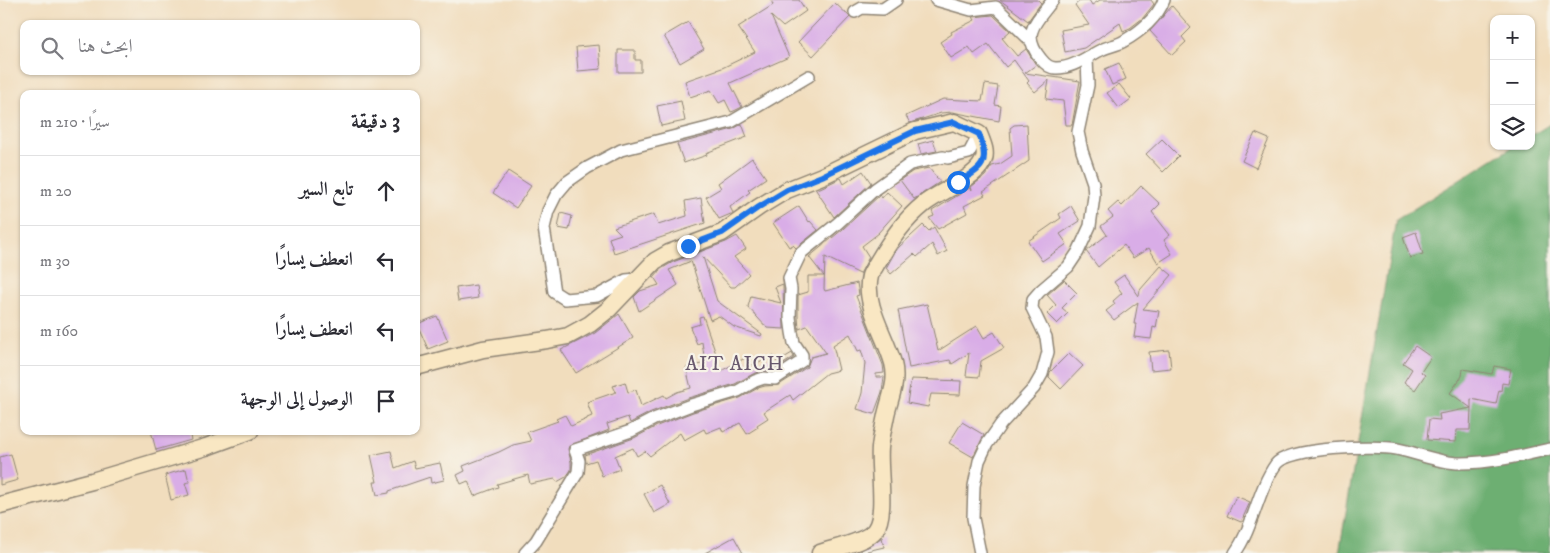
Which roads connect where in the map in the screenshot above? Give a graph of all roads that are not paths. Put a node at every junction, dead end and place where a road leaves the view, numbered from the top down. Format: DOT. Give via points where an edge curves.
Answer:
graph roads {
  1 [pos="896,0"];
  2 [pos="936,0"];
  3 [pos="1053,0"];
  4 [pos="1164,0"];
  5 [pos="855,12"];
  6 [pos="1031,41"];
  7 [pos="1087,58"];
  8 [pos="809,76"];
  9 [pos="979,134"];
  10 [pos="637,279"];
  11 [pos="420,366"];
  12 [pos="239,435"];
  13 [pos="1550,450"];
  14 [pos="0,505"];
  15 [pos="525,553"];
  16 [pos="820,553"];
  17 [pos="980,553"];
  18 [pos="1235,553"];
  1 -- 5 [label="street" via="883,8 862,8"];
  2 -- 6 [label="street" via="972,10 996,7"];
  3 -- 6 [label="street" via="1032,28"];
  4 -- 7 [label="street" via="1144,27 1124,42"];
  6 -- 7 [label="street" via="1034,51 1045,64 1055,69"];
  7 -- 17 [label="street" via="1088,84 1078,132 1093,183 1090,226 1068,267 1033,300 1032,308 1046,336 1048,352 1034,388 1001,424 979,461 973,518"];
  8 -- 10 [label="street" via="731,122 621,150 567,182 548,210 544,228 554,292 565,299 597,296 626,280"];
  9 -- 10 [label="main road" via="954,122 915,131 787,190 722,233 669,253"];
  9 -- 15 [label="street" via="969,153 910,164 875,189 800,253 789,278 792,332 802,361 775,379 755,381 738,391 692,405 576,450 578,472 536,541"];
  9 -- 16 [label="main road" via="986,153 977,171 924,204 898,230 870,276 875,318 893,363 895,378 880,448 881,516 877,529 865,538"];
  10 -- 11 [label="main road" via="609,309 568,336 483,349"];
  12 -- 14 [label="main road" via="92,481"];
  13 -- 18 [label="street" via="1458,463 1387,448 1312,450 1286,456 1277,463 1268,480 1244,540"];
}
